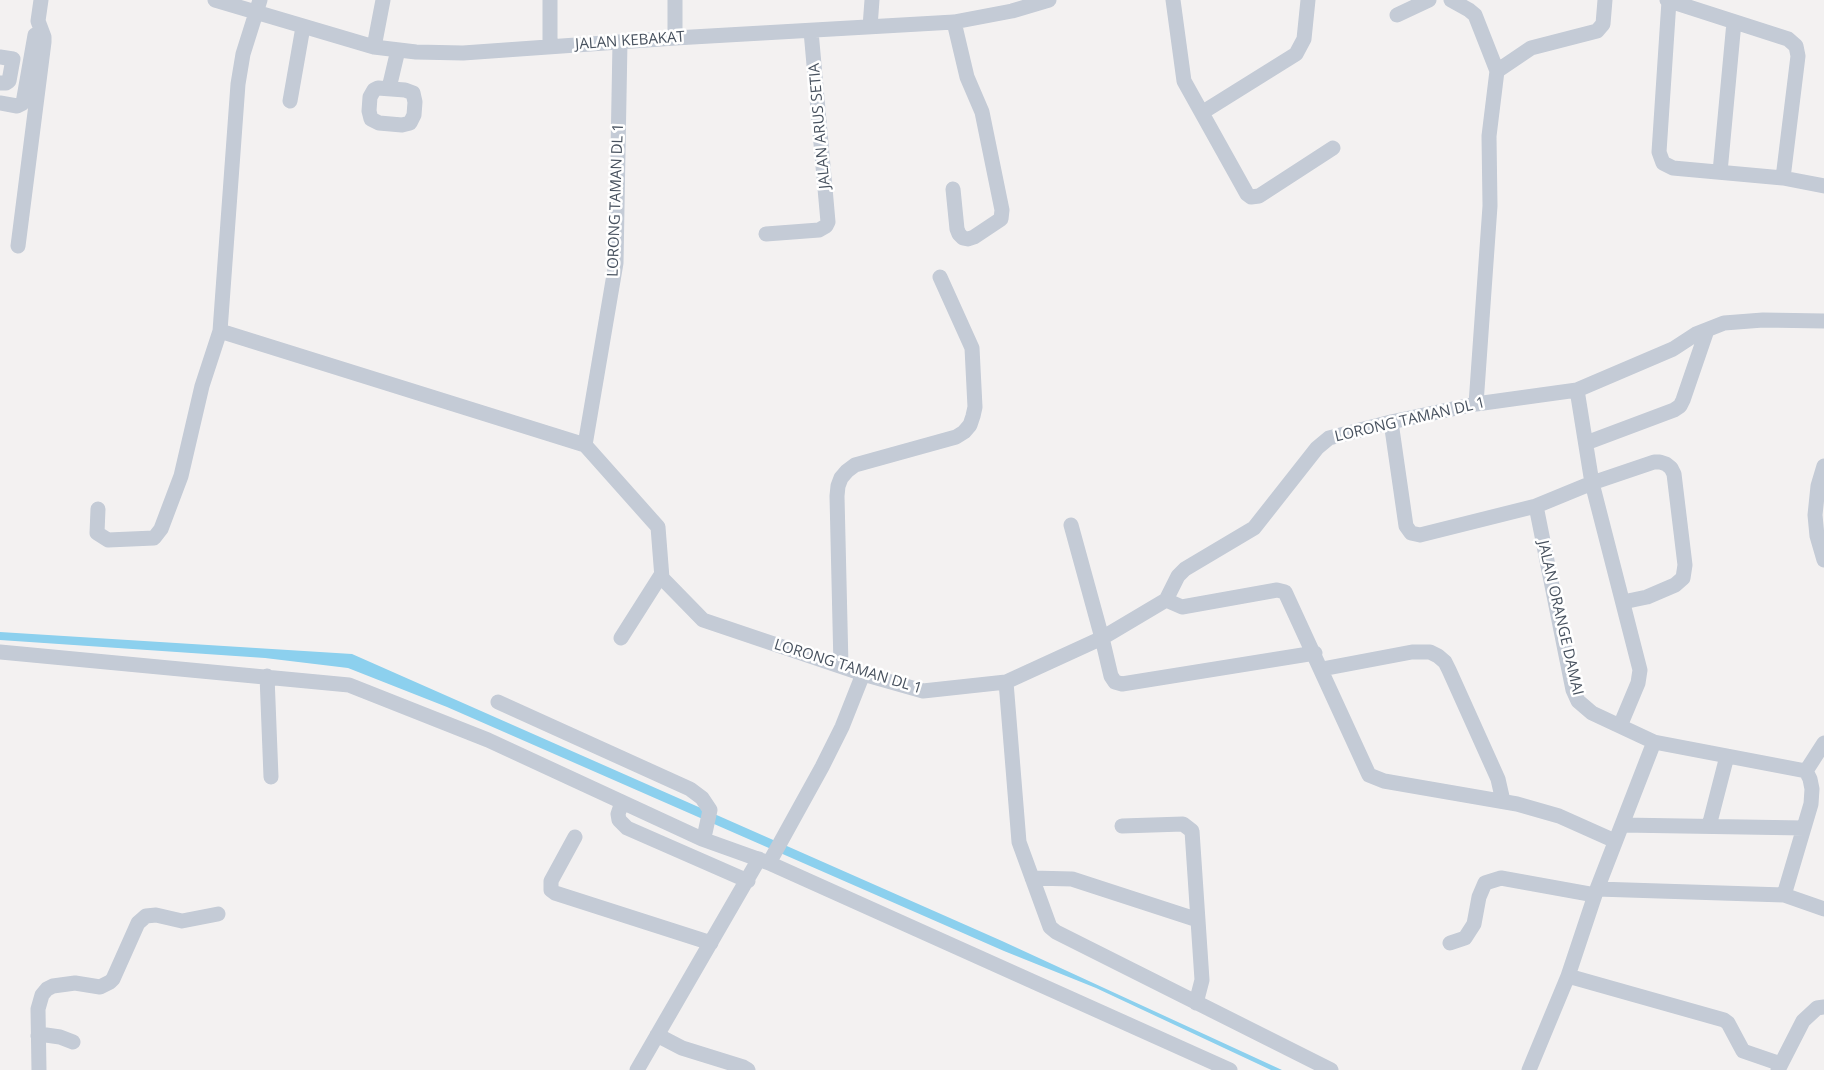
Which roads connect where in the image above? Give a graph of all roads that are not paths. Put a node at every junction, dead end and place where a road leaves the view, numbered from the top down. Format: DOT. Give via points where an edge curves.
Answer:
graph roads {
  1 [pos="41,0"];
  2 [pos="215,0"];
  3 [pos="383,0"];
  4 [pos="550,0"];
  5 [pos="675,0"];
  6 [pos="872,0"];
  7 [pos="1049,0"];
  8 [pos="1173,0"];
  9 [pos="1308,0"];
  10 [pos="1429,0"];
  11 [pos="1451,0"];
  12 [pos="1605,0"];
  13 [pos="1668,0"];
  14 [pos="258,6"];
  15 [pos="1397,15"];
  16 [pos="38,21"];
  17 [pos="954,22"];
  18 [pos="1734,22"];
  19 [pos="303,27"];
  20 [pos="870,27"];
  21 [pos="811,31"];
  22 [pos="675,38"];
  23 [pos="620,42"];
  24 [pos="374,47"];
  25 [pos="550,47"];
  26 [pos="398,50"];
  27 [pos="7,58"];
  28 [pos="31,60"];
  29 [pos="1497,71"];
  30 [pos="0,83"];
  31 [pos="389,88"];
  32 [pos="290,101"];
  33 [pos="0,103"];
  34 [pos="1203,112"];
  35 [pos="1333,148"];
  36 [pos="1720,172"];
  37 [pos="1782,178"];
  38 [pos="1824,186"];
  39 [pos="953,189"];
  40 [pos="766,234"];
  41 [pos="18,246"];
  42 [pos="940,277"];
  43 [pos="1824,321"];
  44 [pos="1706,330"];
  45 [pos="220,331"];
  46 [pos="1577,390"];
  47 [pos="1476,404"];
  48 [pos="1391,422"];
  49 [pos="1586,443"];
  50 [pos="585,445"];
  51 [pos="1824,466"];
  52 [pos="1592,483"];
  53 [pos="1536,506"];
  54 [pos="98,509"];
  55 [pos="1071,525"];
  56 [pos="1824,560"];
  57 [pos="661,576"];
  58 [pos="1166,600"];
  59 [pos="1623,602"];
  60 [pos="621,638"];
  61 [pos="1102,638"];
  62 [pos="0,652"];
  63 [pos="1315,654"];
  64 [pos="841,666"];
  65 [pos="1322,669"];
  66 [pos="863,674"];
  67 [pos="267,676"];
  68 [pos="1006,682"];
  69 [pos="498,702"];
  70 [pos="1620,726"];
  71 [pos="1654,742"];
  72 [pos="1824,742"];
  73 [pos="1727,756"];
  74 [pos="1806,771"];
  75 [pos="271,776"];
  76 [pos="1504,801"];
  77 [pos="622,802"];
  78 [pos="1622,825"];
  79 [pos="1122,826"];
  80 [pos="1709,826"];
  81 [pos="1804,828"];
  82 [pos="681,829"];
  83 [pos="704,836"];
  84 [pos="575,837"];
  85 [pos="1616,841"];
  86 [pos="672,849"];
  87 [pos="767,859"];
  88 [pos="1032,878"];
  89 [pos="748,880"];
  90 [pos="1596,892"];
  91 [pos="1784,895"];
  92 [pos="1824,909"];
  93 [pos="218,914"];
  94 [pos="1198,920"];
  95 [pos="711,943"];
  96 [pos="1450,943"];
  97 [pos="1568,976"];
  98 [pos="1196,1003"];
  99 [pos="1824,1008"];
  100 [pos="657,1035"];
  101 [pos="38,1036"];
  102 [pos="73,1042"];
  103 [pos="1779,1067"];
  104 [pos="39,1070"];
  105 [pos="637,1070"];
  106 [pos="748,1070"];
  107 [pos="1230,1070"];
  108 [pos="1331,1070"];
  109 [pos="1529,1070"];
  1 -- 16 [label="street"];
  2 -- 14 [label="street, JALAN KEBAKAT"];
  3 -- 24 [label="street"];
  4 -- 25 [label="street"];
  5 -- 22 [label="street"];
  6 -- 20 [label="street"];
  7 -- 17 [label="street, JALAN KEBAKAT" via="1012,12"];
  8 -- 34 [label="street" via="1184,81"];
  9 -- 34 [label="street" via="1304,39 1296,54"];
  10 -- 15 [label="street"];
  11 -- 29 [label="street" via="1475,15"];
  12 -- 29 [label="street" via="1603,24 1597,31 1531,48"];
  13 -- 18 [label="street"];
  13 -- 36 [label="street" via="1660,158 1673,168"];
  14 -- 19 [label="street, JALAN KEBAKAT"];
  14 -- 45 [label="street" via="243,54 238,84"];
  16 -- 28 [label="street"];
  16 -- 41 [label="street" via="44,42"];
  17 -- 20 [label="street, JALAN KEBAKAT"];
  17 -- 39 [label="street" via="966,77 982,112 1002,210 1001,219 974,237 963,238 957,229"];
  18 -- 36 [label="street"];
  18 -- 37 [label="street" via="1788,39 1798,50"];
  19 -- 24 [label="street, JALAN KEBAKAT"];
  19 -- 32 [label="street"];
  20 -- 21 [label="street, JALAN KEBAKAT"];
  21 -- 22 [label="street, JALAN KEBAKAT"];
  21 -- 40 [label="street, JALAN ARUS SETIA" via="828,222 819,230"];
  22 -- 23 [label="street, JALAN KEBAKAT"];
  23 -- 25 [label="street, JALAN KEBAKAT"];
  23 -- 50 [label="street, LORONG TAMAN DL 1" via="616,263"];
  24 -- 26 [label="street, JALAN KEBAKAT"];
  25 -- 26 [label="street, JALAN KEBAKAT" via="463,53"];
  26 -- 31 [label="street"];
  27 -- 28 [label="street"];
  27 -- 30 [label="street" via="9,81"];
  28 -- 33 [label="street" via="23,104"];
  29 -- 47 [label="street" via="1489,136 1490,206"];
  34 -- 35 [label="street" via="1251,197 1259,196"];
  36 -- 37 [label="street"];
  37 -- 38 [label="street"];
  42 -- 64 [label="street" via="972,348 973,416 970,425 956,437 855,465 841,478 837,496"];
  43 -- 44 [label="street, LORONG TAMAN DL 1" via="1743,320"];
  44 -- 46 [label="street, LORONG TAMAN DL 1" via="1673,349"];
  44 -- 49 [label="street" via="1680,406"];
  45 -- 50 [label="street"];
  45 -- 54 [label="street" via="202,386 181,476 161,529 154,538 108,540 97,533"];
  46 -- 47 [label="street, LORONG TAMAN DL 1"];
  46 -- 49 [label="street"];
  47 -- 48 [label="street, LORONG TAMAN DL 1"];
  48 -- 53 [label="street" via="1406,526 1411,533 1420,535"];
  48 -- 58 [label="street, LORONG TAMAN DL 1" via="1324,441 1254,528 1185,569"];
  49 -- 52 [label="street"];
  50 -- 57 [label="street" via="658,527"];
  51 -- 56 [label="street" via="1815,515"];
  52 -- 53 [label="street"];
  52 -- 59 [label="street"];
  52 -- 59 [label="street" via="1654,462 1666,464 1674,474 1685,565 1683,578 1647,597"];
  53 -- 70 [label="street, JALAN ORANGE DAMAI" via="1575,696 1586,710"];
  55 -- 61 [label="street"];
  57 -- 60 [label="street"];
  57 -- 64 [label="street, LORONG TAMAN DL 1" via="703,620"];
  58 -- 61 [label="street, LORONG TAMAN DL 1"];
  58 -- 63 [label="street" via="1182,607 1282,590 1288,595"];
  59 -- 70 [label="street" via="1640,674"];
  61 -- 63 [label="street" via="1111,676 1120,684"];
  61 -- 68 [label="street, LORONG TAMAN DL 1"];
  62 -- 67 [label="street"];
  63 -- 65 [label="street"];
  64 -- 66 [label="street, LORONG TAMAN DL 1"];
  65 -- 76 [label="street" via="1373,777"];
  65 -- 76 [label="street" via="1412,652 1430,652 1444,662 1498,779"];
  66 -- 68 [label="street, LORONG TAMAN DL 1" via="926,691"];
  66 -- 87 [label="street" via="842,727 787,830"];
  67 -- 75 [label="street"];
  67 -- 77 [label="street" via="349,685 488,740"];
  68 -- 88 [label="street" via="1018,840"];
  69 -- 83 [label="street" via="690,789 710,810"];
  70 -- 71 [label="street, JALAN ORANGE DAMAI"];
  71 -- 73 [label="street, JALAN ORANGE DAMAI"];
  71 -- 78 [label="street"];
  72 -- 74 [label="street"];
  73 -- 74 [label="street, JALAN ORANGE DAMAI"];
  73 -- 80 [label="street"];
  74 -- 81 [label="street" via="1812,789"];
  76 -- 85 [label="street" via="1559,816"];
  77 -- 82 [label="street"];
  77 -- 86 [label="street" via="618,814 622,825"];
  78 -- 80 [label="street"];
  78 -- 85 [label="street"];
  79 -- 94 [label="street" via="1183,824 1192,831"];
  80 -- 81 [label="street"];
  81 -- 91 [label="street"];
  82 -- 83 [label="street"];
  82 -- 86 [label="street"];
  83 -- 87 [label="street"];
  84 -- 95 [label="street" via="551,881 551,890"];
  85 -- 90 [label="street"];
  86 -- 89 [label="street"];
  87 -- 89 [label="street"];
  87 -- 107 [label="street"];
  88 -- 94 [label="street" via="1072,879"];
  88 -- 98 [label="street" via="1053,930"];
  89 -- 95 [label="street"];
  90 -- 91 [label="street"];
  90 -- 96 [label="street" via="1501,878 1485,883 1474,924 1465,938"];
  90 -- 97 [label="street"];
  91 -- 92 [label="street"];
  93 -- 101 [label="street" via="185,921 151,914 142,918 110,982 100,987 75,984 47,989 39,1002"];
  94 -- 98 [label="street" via="1202,980"];
  95 -- 100 [label="street"];
  97 -- 103 [label="street" via="1724,1020 1743,1051"];
  97 -- 109 [label="street"];
  98 -- 108 [label="street"];
  99 -- 103 [label="street" via="1817,1008 1803,1021"];
  100 -- 105 [label="street"];
  100 -- 106 [label="street" via="682,1048"];
  101 -- 102 [label="street" via="60,1037"];
  101 -- 104 [label="street"];
}
